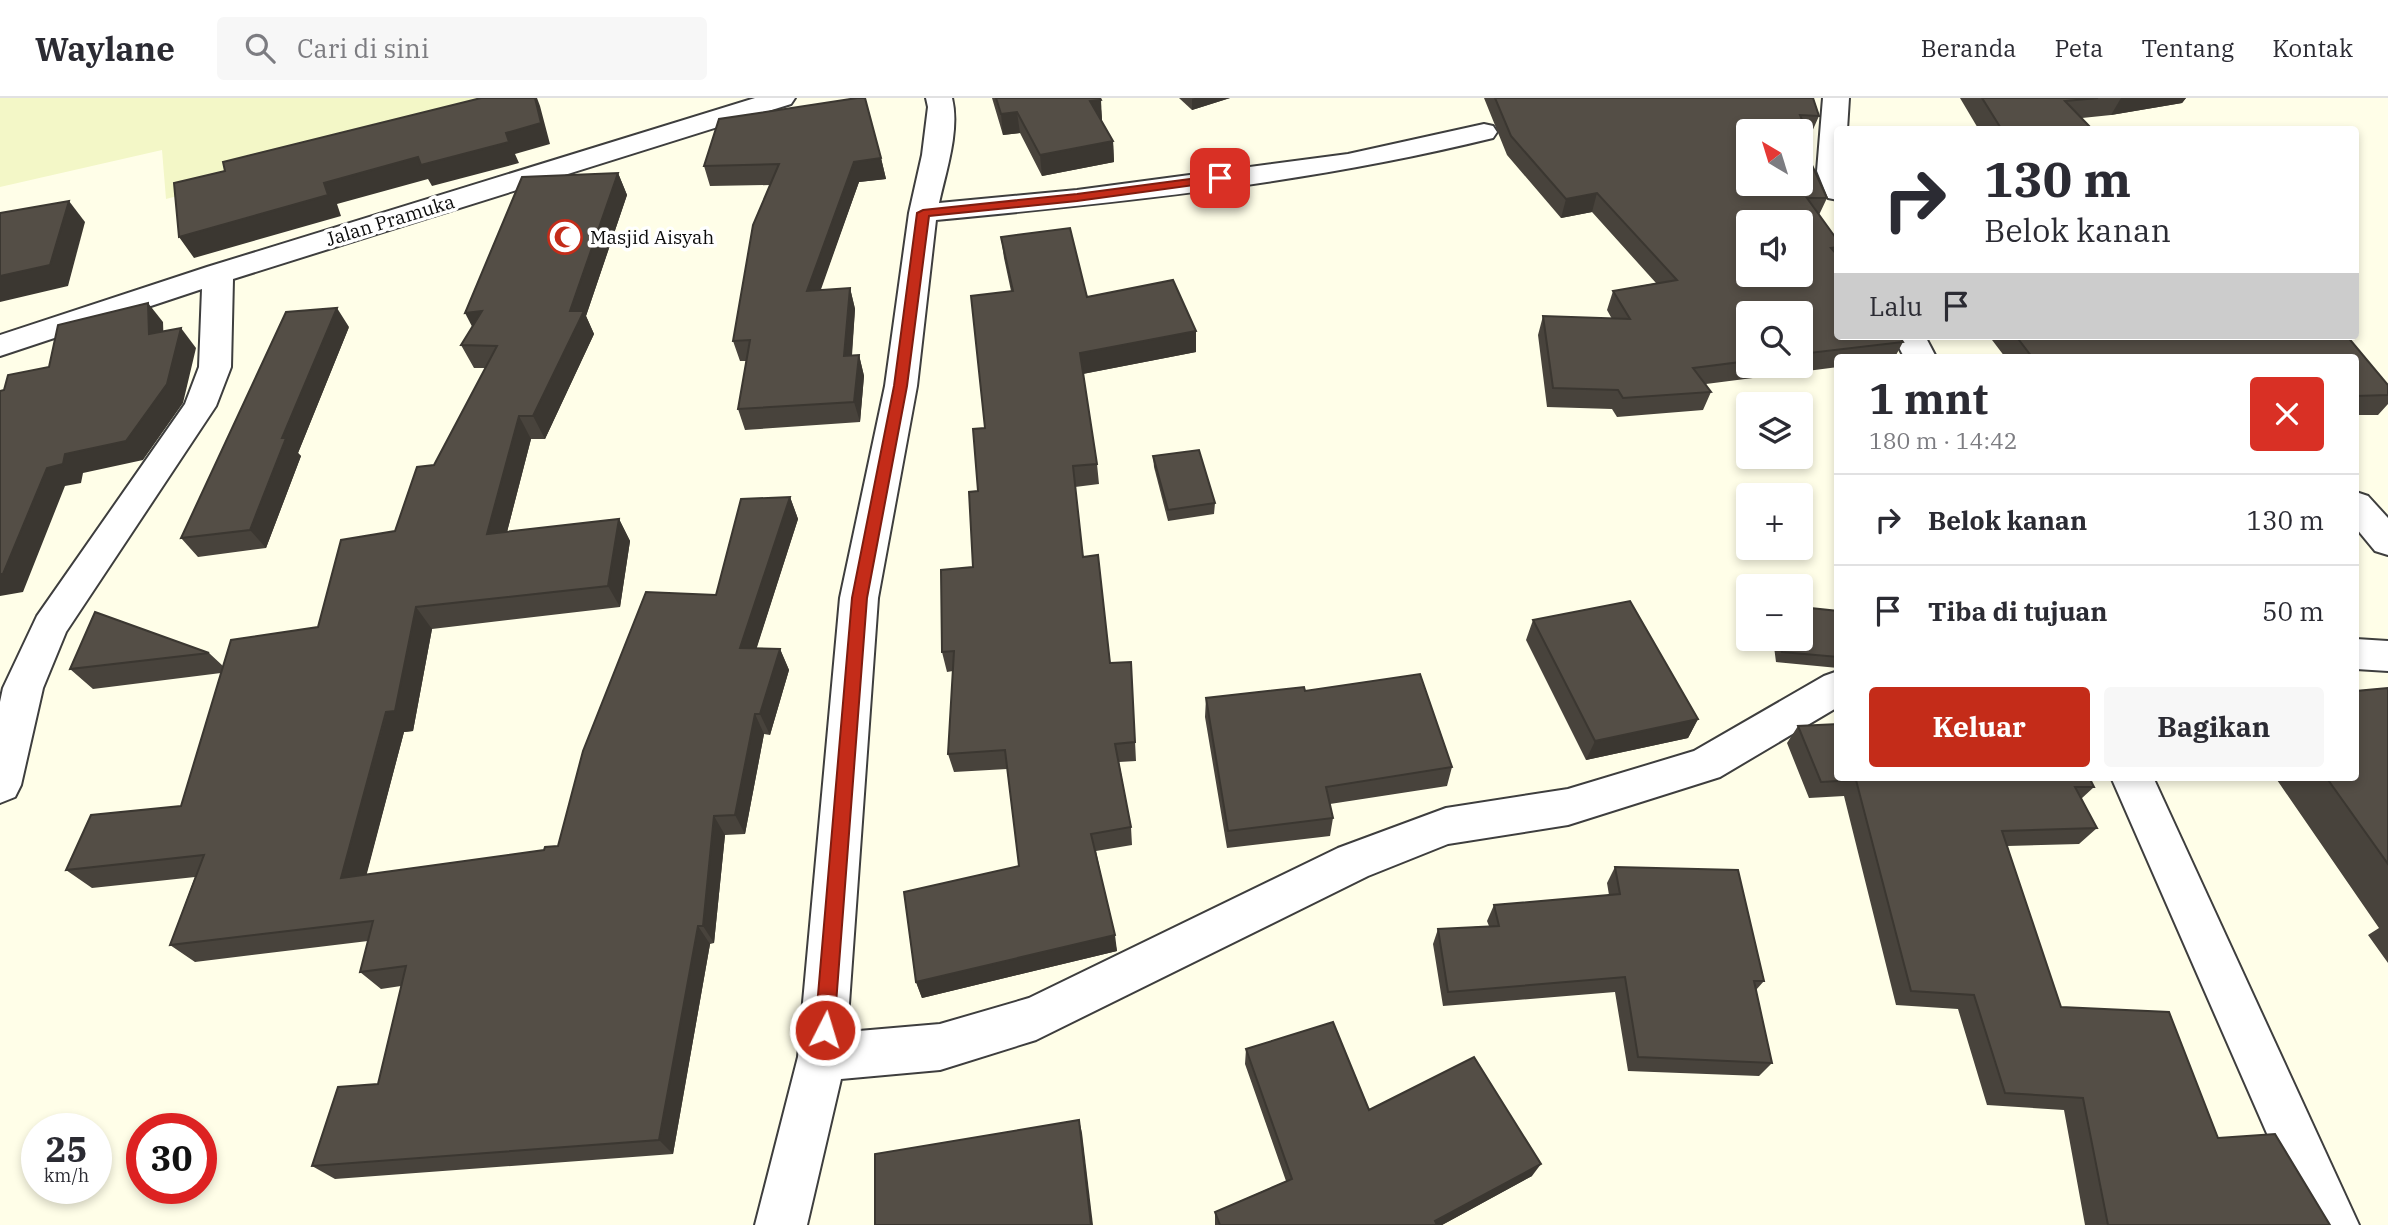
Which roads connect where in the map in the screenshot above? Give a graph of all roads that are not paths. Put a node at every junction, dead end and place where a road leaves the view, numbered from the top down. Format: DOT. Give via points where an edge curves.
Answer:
graph roads {
  1 [pos="782,98"];
  2 [pos="939,98"];
  3 [pos="1836,98"];
  4 [pos="1834,126"];
  5 [pos="1834,127"];
  6 [pos="1484,132"];
  7 [pos="1834,180"];
  8 [pos="923,213"];
  9 [pos="218,274"];
  10 [pos="0,346"];
  11 [pos="2359,508"];
  12 [pos="2388,541"];
  13 [pos="2359,654"];
  14 [pos="2388,656"];
  15 [pos="1834,689"];
  16 [pos="2134,781"];
  17 [pos="0,785"];
  18 [pos="822,1057"];
  19 [pos="781,1225"];
  20 [pos="2333,1225"];
  1 -- 9 [label="street, Jalan Pramuka"];
  2 -- 8 [label="street" via="936,155"];
  3 -- 4 [label="street"];
  5 -- 7 [label="street"];
  6 -- 8 [label="street" via="1348,162"];
  8 -- 18 [label="street" via="901,386 859,598"];
  9 -- 10 [label="street, Jalan Pramuka"];
  9 -- 17 [label="street" via="215,367 200,405 50,626 23,688"];
  11 -- 12 [label="street"];
  13 -- 14 [label="street"];
  15 -- 18 [label="street" via="1706,765 1568,807 1446,826 1353,862 1035,1018 940,1048"];
  16 -- 20 [label="street"];
  18 -- 19 [label="street"];
}
